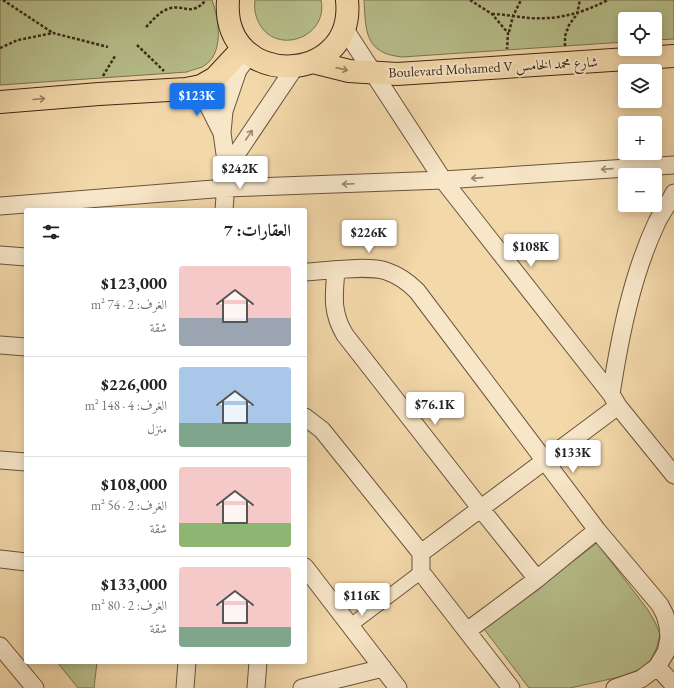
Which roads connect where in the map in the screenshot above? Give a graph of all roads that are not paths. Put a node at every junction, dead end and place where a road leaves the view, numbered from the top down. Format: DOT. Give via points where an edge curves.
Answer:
graph roads {
  1 [pos="228,0"];
  2 [pos="347,0"];
  3 [pos="344,28"];
  4 [pos="247,51"];
  5 [pos="674,56"];
  6 [pos="304,64"];
  7 [pos="372,73"];
  8 [pos="186,89"];
  9 [pos="0,102"];
  10 [pos="222,133"];
  11 [pos="674,165"];
  12 [pos="227,168"];
  13 [pos="443,180"];
  14 [pos="226,188"];
  15 [pos="674,193"];
  16 [pos="0,206"];
  17 [pos="224,208"];
  18 [pos="0,255"];
  19 [pos="24,257"];
  20 [pos="336,270"];
  21 [pos="307,272"];
  22 [pos="0,345"];
  23 [pos="24,347"];
  24 [pos="614,400"];
  25 [pos="307,419"];
  26 [pos="0,460"];
  27 [pos="545,460"];
  28 [pos="24,462"];
  29 [pos="674,475"];
  30 [pos="481,509"];
  31 [pos="597,530"];
  32 [pos="421,553"];
  33 [pos="0,559"];
  34 [pos="24,562"];
  35 [pos="307,570"];
  36 [pos="421,572"];
  37 [pos="537,579"];
  38 [pos="351,625"];
  39 [pos="467,631"];
  40 [pos="0,646"];
  41 [pos="187,664"];
  42 [pos="258,664"];
  43 [pos="657,667"];
  44 [pos="383,668"];
  45 [pos="674,685"];
  46 [pos="35,688"];
  47 [pos="185,688"];
  48 [pos="256,688"];
  49 [pos="302,688"];
  50 [pos="398,688"];
  51 [pos="511,688"];
  52 [pos="615,688"];
  1 -- 4 [label="main road" via="230,27"];
  2 -- 3 [label="main road"];
  3 -- 6 [label="main road" via="332,48"];
  3 -- 7 [label="street"];
  4 -- 6 [label="main road, Boulevard Mohamed V شارع محمد الخامس" via="276,66"];
  4 -- 8 [label="main road" via="215,78 201,86"];
  4 -- 10 [label="street" via="224,111"];
  5 -- 7 [label="main road, Boulevard Mohamed V شارع محمد الخامس" via="424,73"];
  6 -- 7 [label="main road, Boulevard Mohamed V شارع محمد الخامس, one-way"];
  12 -- 6 [label="street, one-way"];
  7 -- 13 [label="street"];
  9 -- 8 [label="main road, one-way"];
  8 -- 10 [label="street" via="207,103"];
  10 -- 12 [label="street"];
  11 -- 13 [label="street, one-way"];
  12 -- 14 [label="street"];
  13 -- 14 [label="street, one-way"];
  13 -- 24 [label="street"];
  14 -- 16 [label="street"];
  14 -- 17 [label="street"];
  15 -- 24 [label="street" via="657,222 632,291 623,329"];
  18 -- 19 [label="street"];
  20 -- 21 [label="street"];
  20 -- 27 [label="street" via="385,271 407,282 417,291"];
  20 -- 30 [label="street" via="334,301 338,324"];
  22 -- 23 [label="street"];
  24 -- 27 [label="street"];
  24 -- 29 [label="street"];
  25 -- 32 [label="street" via="322,430"];
  26 -- 28 [label="street"];
  27 -- 30 [label="street"];
  27 -- 31 [label="street"];
  30 -- 32 [label="street"];
  30 -- 37 [label="street"];
  31 -- 37 [label="street"];
  31 -- 43 [label="street" via="660,605 665,615 669,638 666,652"];
  32 -- 36 [label="street"];
  33 -- 34 [label="street"];
  35 -- 38 [label="street"];
  36 -- 38 [label="street"];
  36 -- 39 [label="street"];
  37 -- 39 [label="street"];
  38 -- 44 [label="street"];
  39 -- 51 [label="street"];
  40 -- 46 [label="street"];
  41 -- 47 [label="street"];
  42 -- 48 [label="street"];
  43 -- 45 [label="street"];
  43 -- 52 [label="street" via="641,678"];
  44 -- 49 [label="street"];
  44 -- 50 [label="street"];
}
